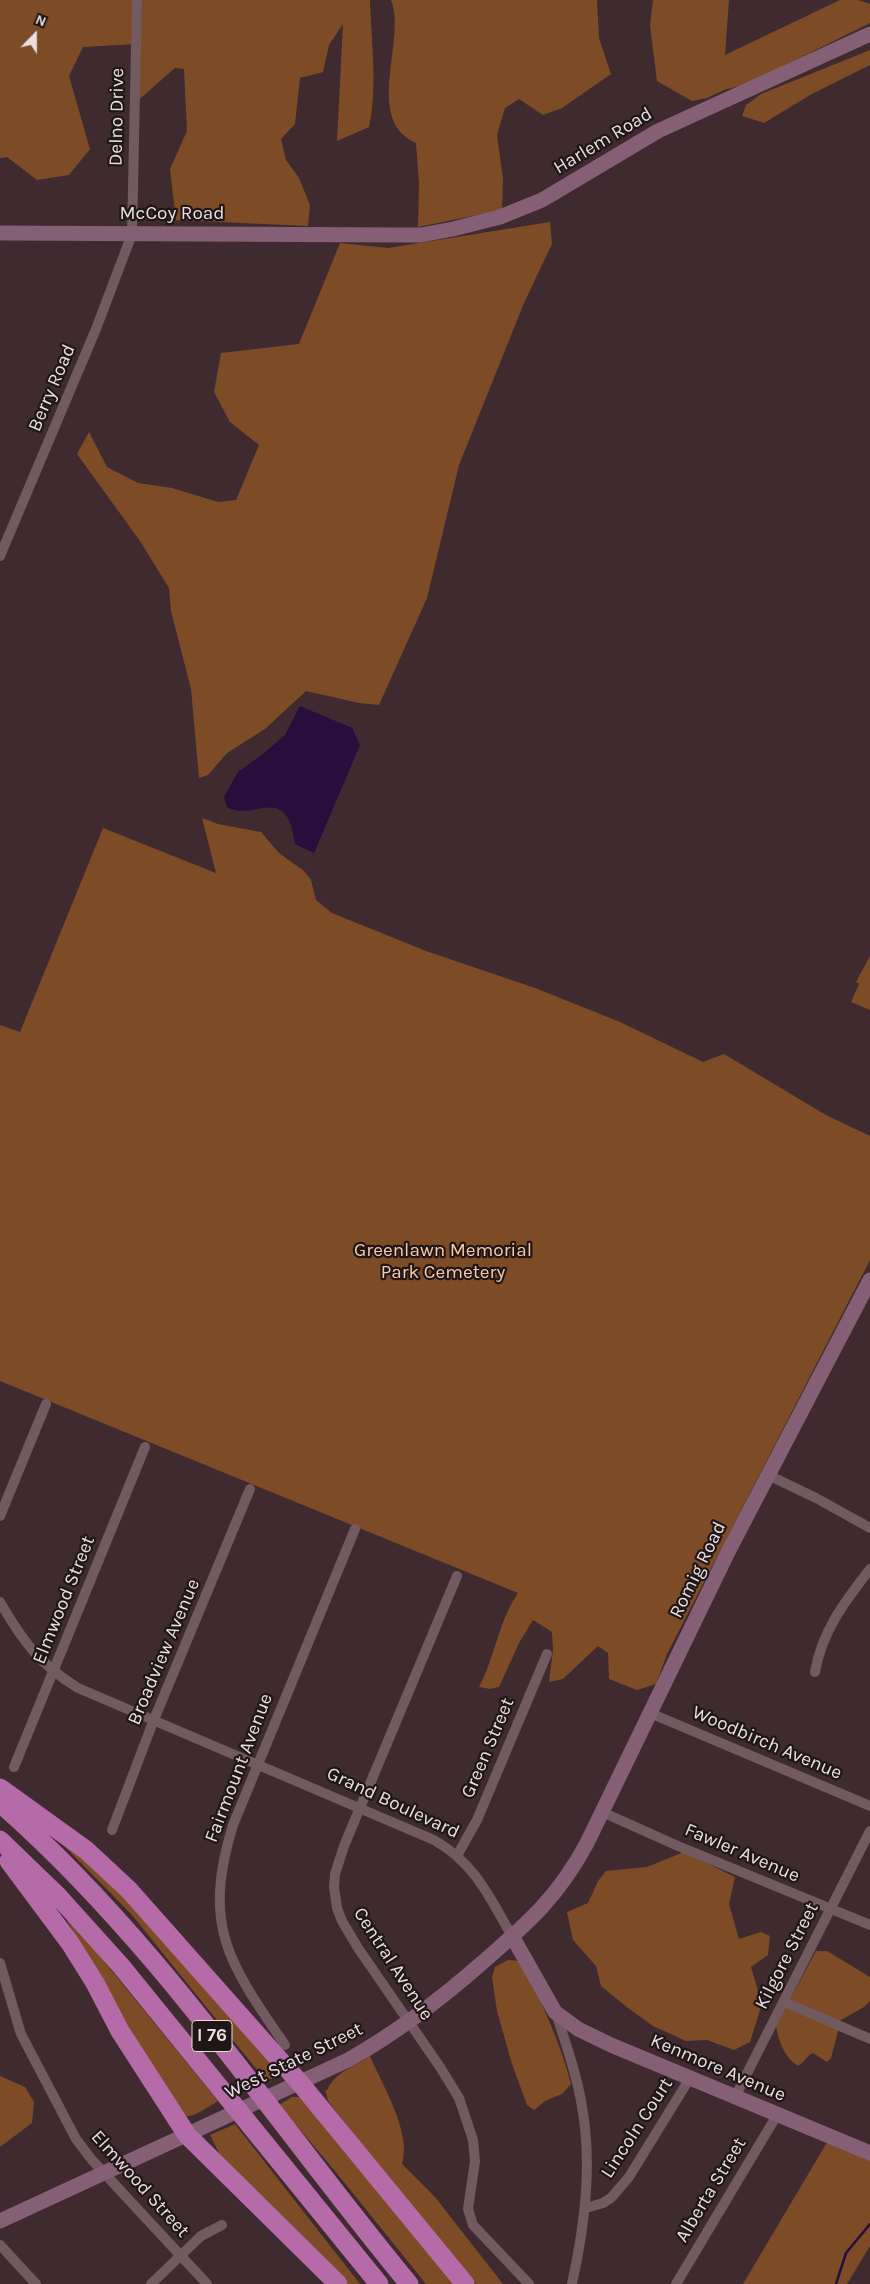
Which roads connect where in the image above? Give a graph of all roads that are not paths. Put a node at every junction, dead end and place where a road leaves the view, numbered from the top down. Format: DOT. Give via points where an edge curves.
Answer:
graph roads {
  1 [pos="137,0"];
  2 [pos="870,34"];
  3 [pos="0,233"];
  4 [pos="132,234"];
  5 [pos="344,235"];
  6 [pos="0,556"];
  7 [pos="870,1280"];
  8 [pos="46,1404"];
  9 [pos="145,1447"];
  10 [pos="768,1475"];
  11 [pos="250,1490"];
  12 [pos="0,1516"];
  13 [pos="870,1528"];
  14 [pos="356,1529"];
  15 [pos="870,1569"];
  16 [pos="457,1576"];
  17 [pos="0,1602"];
  18 [pos="547,1654"];
  19 [pos="815,1672"];
  20 [pos="53,1673"];
  21 [pos="650,1714"];
  22 [pos="154,1722"];
  23 [pos="257,1764"];
  24 [pos="14,1766"];
  25 [pos="0,1788"];
  26 [pos="0,1803"];
  27 [pos="870,1806"];
  28 [pos="361,1809"];
  29 [pos="602,1812"];
  30 [pos="112,1830"];
  31 [pos="870,1831"];
  32 [pos="0,1840"];
  33 [pos="0,1850"];
  34 [pos="458,1854"];
  35 [pos="566,1879"];
  36 [pos="831,1909"];
  37 [pos="870,1925"];
  38 [pos="512,1936"];
  39 [pos="0,1963"];
  40 [pos="784,2002"];
  41 [pos="555,2012"];
  42 [pos="409,2023"];
  43 [pos="870,2040"];
  44 [pos="285,2044"];
  45 [pos="690,2078"];
  46 [pos="300,2083"];
  47 [pos="736,2097"];
  48 [pos="777,2115"];
  49 [pos="187,2135"];
  50 [pos="870,2153"];
  51 [pos="104,2173"];
  52 [pos="258,2206"];
  53 [pos="586,2208"];
  54 [pos="0,2221"];
  55 [pos="222,2224"];
  56 [pos="0,2245"];
  57 [pos="181,2256"];
  58 [pos="36,2284"];
  59 [pos="151,2284"];
  60 [pos="207,2284"];
  61 [pos="326,2284"];
  62 [pos="338,2284"];
  63 [pos="379,2284"];
  64 [pos="409,2284"];
  65 [pos="465,2284"];
  66 [pos="529,2284"];
  67 [pos="572,2284"];
  68 [pos="676,2284"];
  1 -- 4 [label="street, Delno Drive"];
  2 -- 5 [label="street, Harlem Road" via="658,131 561,190 520,209 453,229 421,234"];
  3 -- 4 [label="street, McCoy Road"];
  4 -- 5 [label="street, McCoy Road"];
  4 -- 6 [label="street, Berry Road"];
  7 -- 10 [label="street, Romig Road"];
  8 -- 12 [label="street"];
  9 -- 20 [label="street, Elmwood Street"];
  10 -- 13 [label="street"];
  10 -- 21 [label="street, Romig Road"];
  11 -- 22 [label="street, Broadview Avenue"];
  14 -- 23 [label="street, Fairmount Avenue"];
  15 -- 19 [label="street" via="828,1628"];
  16 -- 28 [label="street, Central Avenue"];
  17 -- 20 [label="street, Grand Boulevard" via="28,1645"];
  18 -- 34 [label="street, Green Street" via="477,1820"];
  20 -- 22 [label="street, Grand Boulevard" via="92,1695"];
  20 -- 24 [label="street, Elmwood Street"];
  21 -- 27 [label="street, Woodbirch Avenue"];
  21 -- 29 [label="street, Romig Road"];
  22 -- 23 [label="street, Grand Boulevard"];
  22 -- 30 [label="street, Broadview Avenue"];
  23 -- 28 [label="street, Grand Boulevard"];
  23 -- 44 [label="street, Fairmount Avenue" via="224,1853 219,1912 224,1941 232,1960"];
  25 -- 46 [label="highway" via="86,1850 124,1885"];
  26 -- 64 [label="highway, I 76" via="50,1848 113,1913"];
  28 -- 34 [label="street, Grand Boulevard" via="434,1840"];
  28 -- 42 [label="street, Central Avenue" via="337,1864 334,1897 342,1921 358,1948"];
  29 -- 35 [label="street, Romig Road"];
  29 -- 36 [label="street, Fawler Avenue"];
  31 -- 36 [label="street, Kilgore Street"];
  32 -- 63 [label="highway, I 76" via="58,1896 121,1966"];
  33 -- 49 [label="highway" via="70,1943 120,2031"];
  34 -- 38 [label="street, Grand Boulevard" via="476,1875"];
  35 -- 38 [label="street, West State Street" via="535,1917"];
  36 -- 37 [label="street, Fawler Avenue"];
  36 -- 40 [label="street, Kilgore Street"];
  38 -- 41 [label="street, Grand Boulevard"];
  38 -- 42 [label="street, West State Street" via="445,1996"];
  39 -- 51 [label="street, Elmwood Street" via="21,2034 36,2066 76,2139"];
  40 -- 43 [label="street"];
  40 -- 47 [label="street, Kilgore Street"];
  41 -- 45 [label="street, Kenmore Avenue" via="586,2033"];
  41 -- 53 [label="street, Grand Boulevard" via="582,2103 587,2156"];
  42 -- 46 [label="street, West State Street" via="348,2060"];
  42 -- 66 [label="street, Central Avenue" via="440,2066 466,2117 475,2160 468,2210 473,2225"];
  45 -- 47 [label="street, Kenmore Avenue"];
  45 -- 53 [label="street, Lincoln Court" via="619,2189 603,2203"];
  46 -- 49 [label="street, West State Street"];
  46 -- 65 [label="highway"];
  47 -- 48 [label="street, Kenmore Avenue"];
  48 -- 50 [label="street, Kenmore Avenue"];
  48 -- 68 [label="street, Alberta Street"];
  49 -- 51 [label="street, West State Street"];
  49 -- 52 [label="highway"];
  51 -- 54 [label="street, West State Street"];
  51 -- 57 [label="street, Elmwood Street"];
  52 -- 61 [label="highway"];
  52 -- 62 [label="highway"];
  53 -- 67 [label="street, Grand Boulevard"];
  55 -- 57 [label="street" via="201,2236"];
  56 -- 58 [label="street"];
  57 -- 59 [label="street"];
  57 -- 60 [label="street, Elmwood Street"];
}
